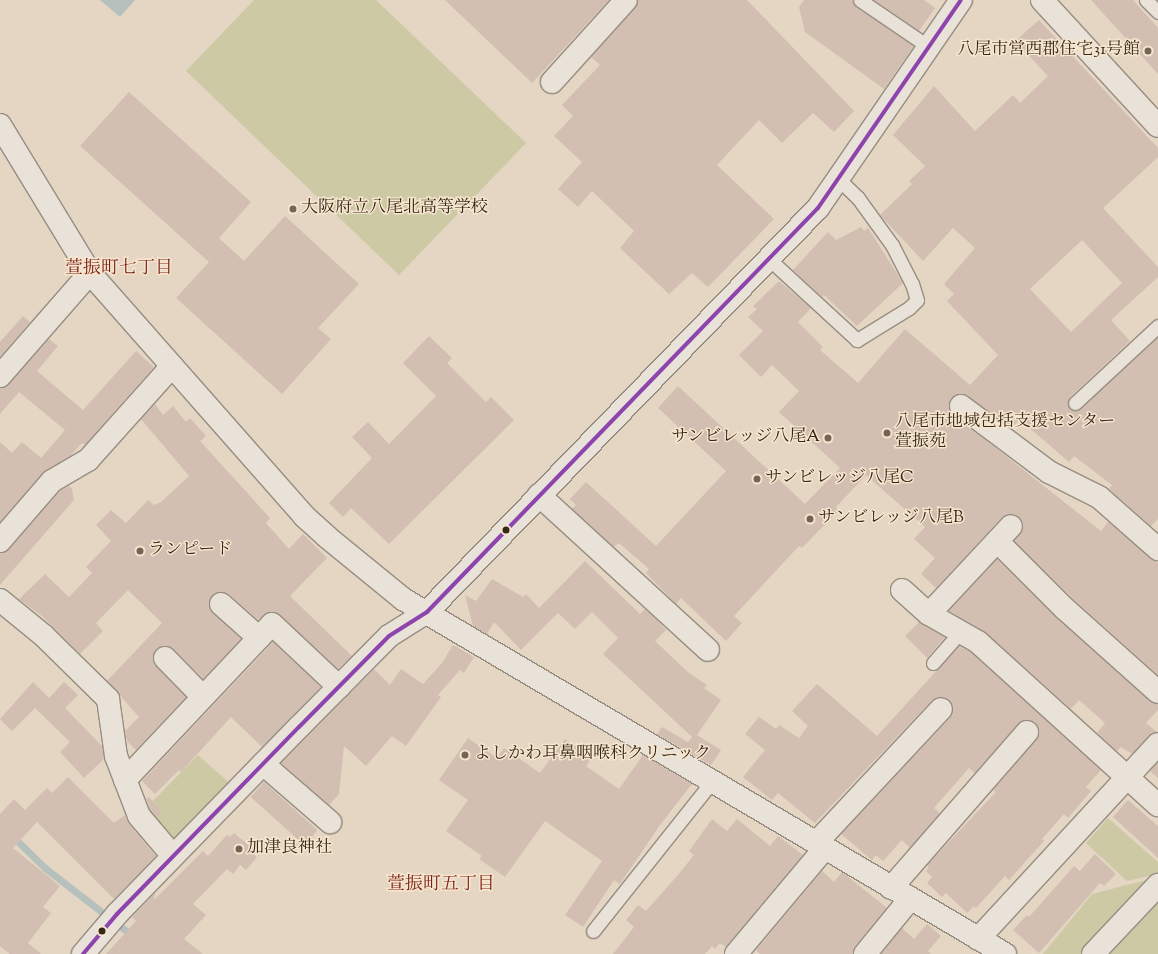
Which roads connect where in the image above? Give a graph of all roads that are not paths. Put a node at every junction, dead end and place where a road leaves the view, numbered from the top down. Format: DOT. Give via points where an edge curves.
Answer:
graph roads {
  1 [pos="626,0"];
  2 [pos="860,0"];
  3 [pos="961,0"];
  4 [pos="1042,0"];
  5 [pos="1146,0"];
  6 [pos="1158,12"];
  7 [pos="929,47"];
  8 [pos="552,82"];
  9 [pos="0,125"];
  10 [pos="1158,126"];
  11 [pos="838,179"];
  12 [pos="769,259"];
  13 [pos="90,273"];
  14 [pos="1158,326"];
  15 [pos="172,366"];
  16 [pos="0,376"];
  17 [pos="1075,403"];
  18 [pos="961,406"];
  19 [pos="539,495"];
  20 [pos="0,541"];
  21 [pos="1158,549"];
  22 [pos="902,590"];
  23 [pos="0,600"];
  24 [pos="222,604"];
  25 [pos="427,612"];
  26 [pos="929,614"];
  27 [pos="961,631"];
  28 [pos="259,638"];
  29 [pos="708,650"];
  30 [pos="165,658"];
  31 [pos="933,663"];
  32 [pos="339,687"];
  33 [pos="1158,692"];
  34 [pos="203,697"];
  35 [pos="941,709"];
  36 [pos="1027,732"];
  37 [pos="1158,744"];
  38 [pos="263,764"];
  39 [pos="1128,777"];
  40 [pos="125,780"];
  41 [pos="713,780"];
  42 [pos="1158,805"];
  43 [pos="330,822"];
  44 [pos="820,845"];
  45 [pos="173,856"];
  46 [pos="1158,885"];
  47 [pos="891,888"];
  48 [pos="910,899"];
  49 [pos="593,931"];
  50 [pos="978,938"];
  51 [pos="83,954"];
  52 [pos="736,954"];
  53 [pos="864,954"];
  54 [pos="1005,954"];
  55 [pos="1093,954"];
  1 -- 8 [label="street"];
  2 -- 7 [label="lane"];
  3 -- 7 [label="street"];
  4 -- 10 [label="street"];
  5 -- 6 [label="lane"];
  7 -- 11 [label="street"];
  9 -- 13 [label="street"];
  11 -- 12 [label="street" via="818,208"];
  11 -- 12 [label="lane" via="858,198 892,244 917,300 909,308 857,340"];
  12 -- 19 [label="street"];
  13 -- 15 [label="street"];
  13 -- 16 [label="street"];
  14 -- 17 [label="lane"];
  15 -- 20 [label="street" via="88,460 52,481"];
  15 -- 25 [label="street" via="304,516 403,599"];
  18 -- 21 [label="street" via="1049,472 1099,497"];
  19 -- 25 [label="street"];
  19 -- 29 [label="street" via="617,554 679,611"];
  22 -- 26 [label="street"];
  23 -- 40 [label="street" via="44,636 108,699 116,756"];
  24 -- 28 [label="street"];
  25 -- 32 [label="street" via="389,636"];
  25 -- 41 [label="street"];
  26 -- 27 [label="street"];
  26 -- 33 [label="street" via="1004,534 1064,608"];
  27 -- 31 [label="lane"];
  27 -- 39 [label="street" via="978,642"];
  28 -- 32 [label="street" via="272,624"];
  28 -- 34 [label="street"];
  30 -- 34 [label="street"];
  32 -- 38 [label="street"];
  34 -- 40 [label="street"];
  35 -- 44 [label="street"];
  36 -- 47 [label="street"];
  37 -- 39 [label="street"];
  38 -- 43 [label="street"];
  38 -- 45 [label="street"];
  39 -- 42 [label="street"];
  39 -- 50 [label="street"];
  40 -- 45 [label="street" via="139,816"];
  41 -- 44 [label="street"];
  41 -- 49 [label="lane"];
  44 -- 47 [label="street"];
  44 -- 52 [label="street"];
  45 -- 51 [label="street"];
  46 -- 55 [label="street"];
  47 -- 48 [label="street"];
  48 -- 50 [label="street"];
  48 -- 53 [label="street"];
  50 -- 54 [label="street"];
}
